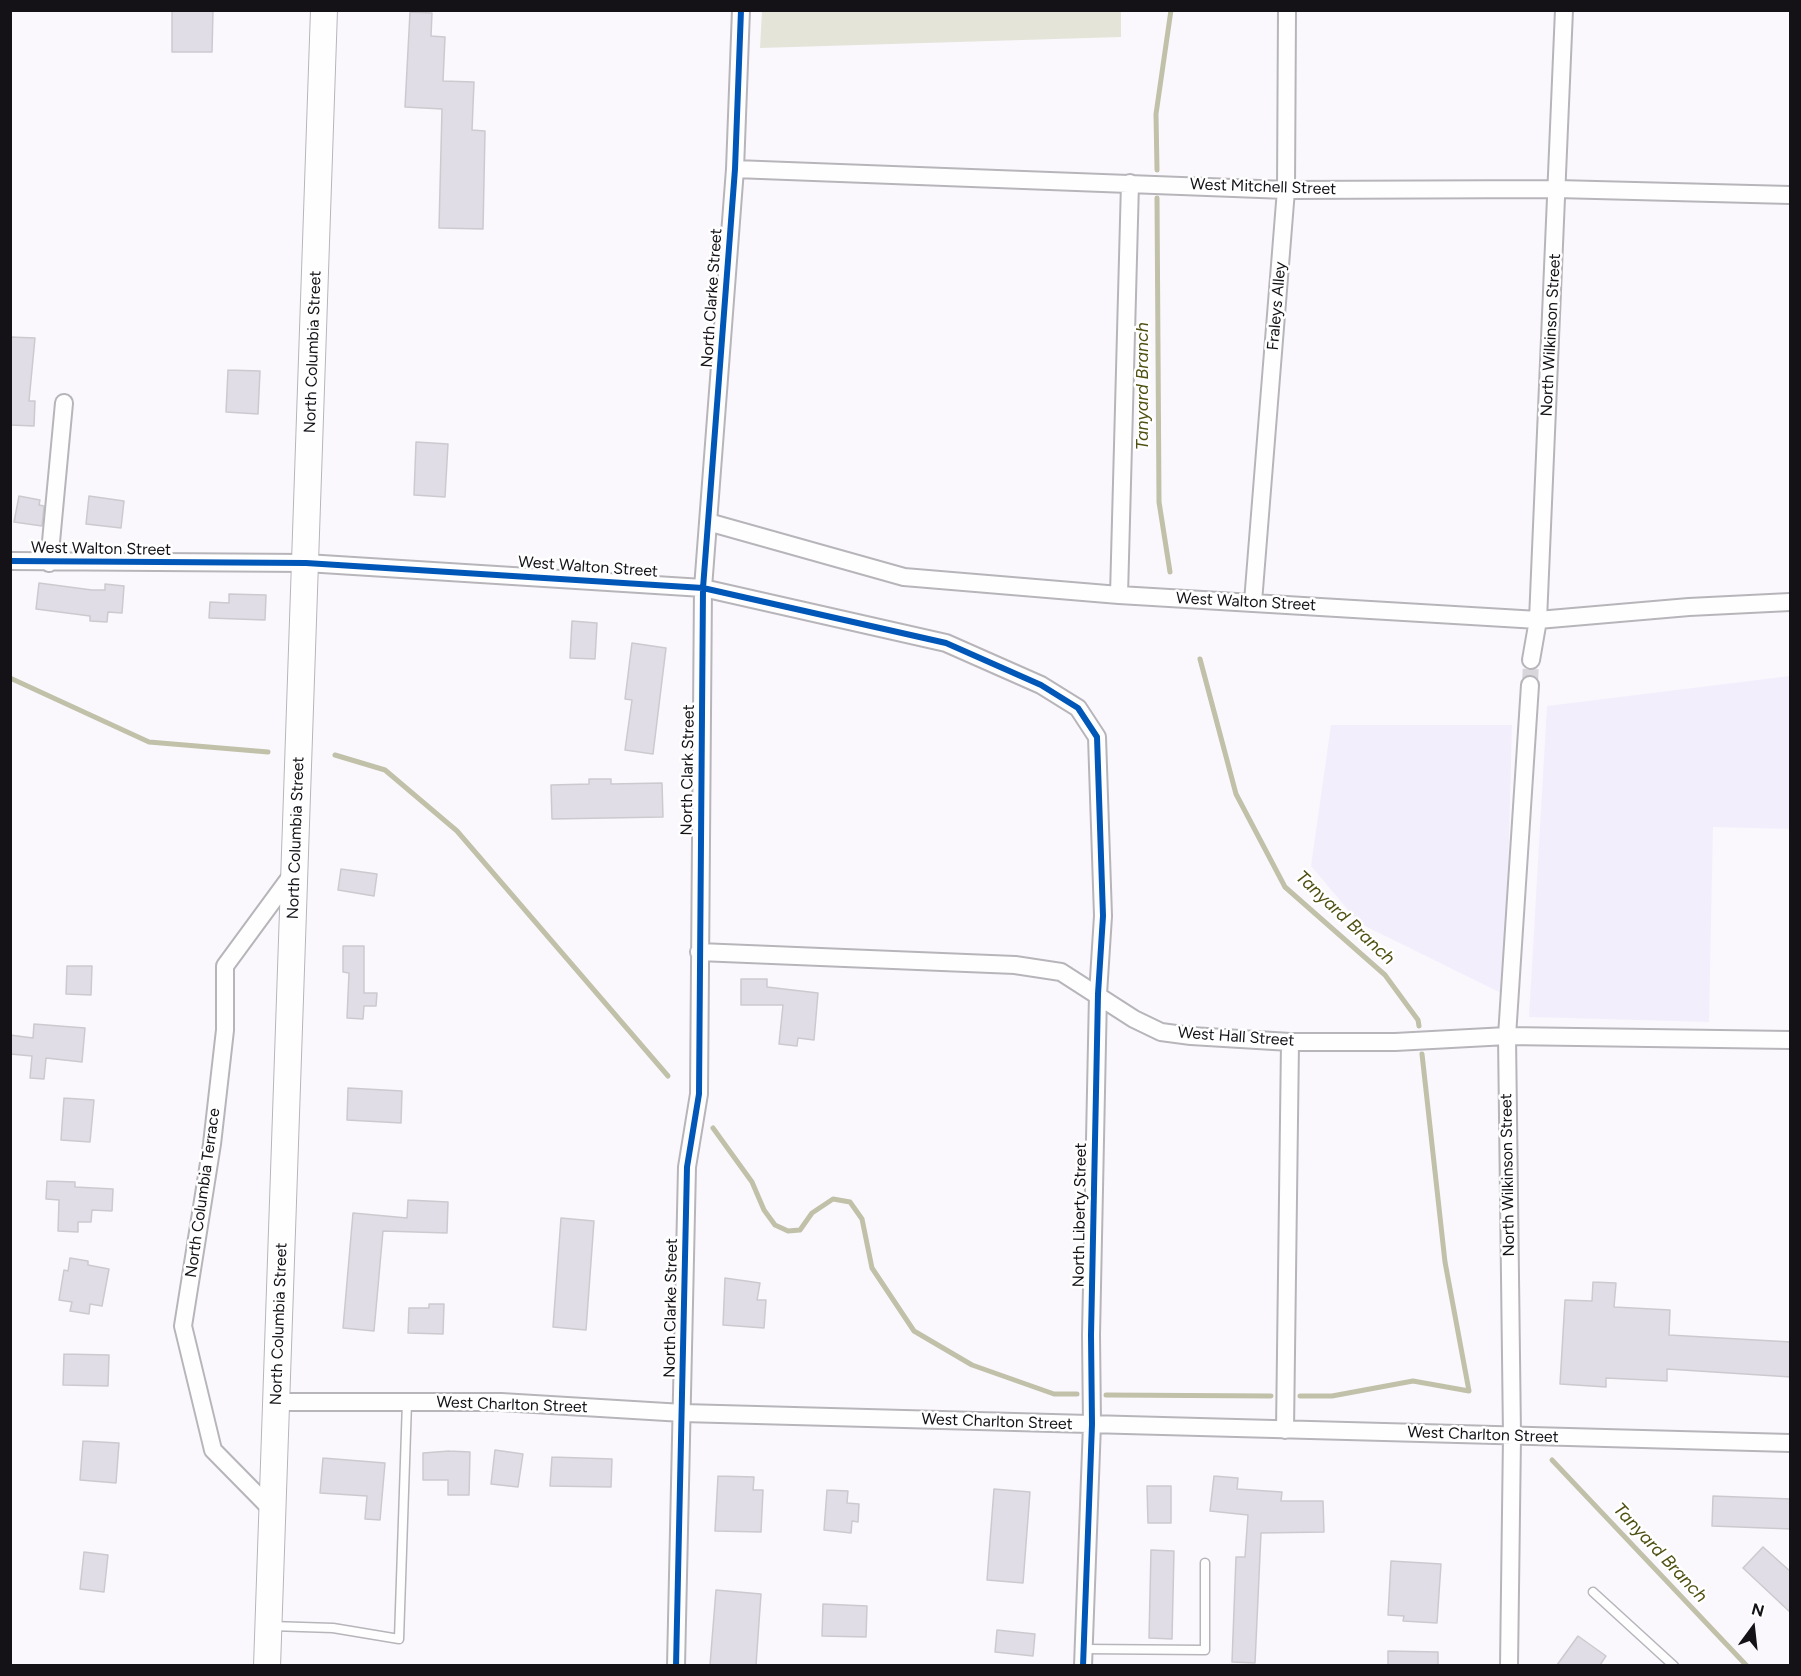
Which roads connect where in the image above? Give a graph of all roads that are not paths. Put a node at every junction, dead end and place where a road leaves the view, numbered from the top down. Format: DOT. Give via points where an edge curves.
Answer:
graph roads {
  1 [pos="324,10"];
  2 [pos="741,10"];
  3 [pos="1287,10"];
  4 [pos="1564,10"];
  5 [pos="735,169"];
  6 [pos="1130,183"];
  7 [pos="1286,189"];
  8 [pos="1557,189"];
  9 [pos="1791,195"];
  10 [pos="64,403"];
  11 [pos="708,522"];
  12 [pos="10,561"];
  13 [pos="49,563"];
  14 [pos="306,563"];
  15 [pos="703,588"];
  16 [pos="1119,595"];
  17 [pos="1253,602"];
  18 [pos="1791,603"];
  19 [pos="1538,620"];
  20 [pos="1532,660"];
  21 [pos="1530,685"];
  22 [pos="1099,766"];
  23 [pos="295,870"];
  24 [pos="699,952"];
  25 [pos="1098,994"];
  26 [pos="1507,1036"];
  27 [pos="1791,1040"];
  28 [pos="1290,1042"];
  29 [pos="276,1402"];
  30 [pos="407,1402"];
  31 [pos="683,1413"];
  32 [pos="1092,1424"];
  33 [pos="1285,1430"];
  34 [pos="1512,1436"];
  35 [pos="1791,1443"];
  36 [pos="273,1511"];
  37 [pos="1205,1563"];
  38 [pos="1593,1592"];
  39 [pos="268,1626"];
  40 [pos="1083,1657"];
  41 [pos="267,1665"];
  42 [pos="676,1665"];
  43 [pos="1509,1665"];
  44 [pos="1674,1665"];
  1 -- 14 [label="main road, North Columbia Street"];
  2 -- 5 [label="street, North Clarke Street"];
  3 -- 7 [label="street, Fraleys Alley"];
  4 -- 8 [label="street, North Wilkinson Street"];
  5 -- 6 [label="street, West Mitchell Street"];
  5 -- 11 [label="street, North Clarke Street"];
  6 -- 7 [label="street, West Mitchell Street"];
  6 -- 16 [label="street"];
  7 -- 8 [label="street, West Mitchell Street"];
  7 -- 17 [label="street, Fraleys Alley"];
  8 -- 9 [label="street, West Mitchell Street"];
  8 -- 19 [label="street, North Wilkinson Street"];
  10 -- 13 [label="street"];
  11 -- 15 [label="street, North Clarke Street"];
  11 -- 16 [label="street, West Walton Street" via="904,577"];
  12 -- 13 [label="street, West Walton Street"];
  13 -- 14 [label="street, West Walton Street"];
  14 -- 15 [label="street, West Walton Street"];
  14 -- 23 [label="main road, North Columbia Street"];
  15 -- 22 [label="street, West Walton Street" via="946,643 1041,685 1078,708 1097,737"];
  15 -- 24 [label="street, North Clark Street"];
  16 -- 17 [label="street, West Walton Street"];
  17 -- 19 [label="street, West Walton Street"];
  18 -- 19 [label="street, West Walton Street"];
  19 -- 20 [label="street, North Wilkinson Street"];
  21 -- 26 [label="street, North Wilkinson Street"];
  22 -- 25 [label="street, North Liberty Street" via="1103,916"];
  23 -- 29 [label="main road, North Columbia Street"];
  23 -- 36 [label="street, North Columbia Terrace" via="225,966 225,1030 183,1326 213,1449"];
  24 -- 25 [label="street, West Hall Street" via="1015,965 1061,972"];
  24 -- 31 [label="street, North Clarke Street" via="699,1094 687,1167"];
  25 -- 28 [label="street, West Hall Street" via="1161,1032"];
  25 -- 32 [label="street, North Liberty Street"];
  26 -- 27 [label="street, West Hall Street"];
  26 -- 28 [label="street, West Hall Street"];
  26 -- 34 [label="street, North Wilkinson Street"];
  28 -- 33 [label="street"];
  29 -- 30 [label="street, West Charlton Street"];
  29 -- 36 [label="main road, North Columbia Street"];
  30 -- 31 [label="street, West Charlton Street" via="501,1402"];
  30 -- 39 [label="lane" via="399,1639 333,1628"];
  31 -- 32 [label="street, West Charlton Street"];
  31 -- 42 [label="street, North Clarke Street"];
  32 -- 33 [label="street, West Charlton Street"];
  32 -- 40 [label="street, North Liberty Street"];
  33 -- 34 [label="street, West Charlton Street"];
  34 -- 35 [label="street, West Charlton Street"];
  34 -- 43 [label="street, North Wilkinson Street"];
  36 -- 39 [label="main road, North Columbia Street"];
  37 -- 40 [label="lane" via="1205,1650"];
  38 -- 44 [label="lane"];
  39 -- 41 [label="main road, North Columbia Street"];
}
